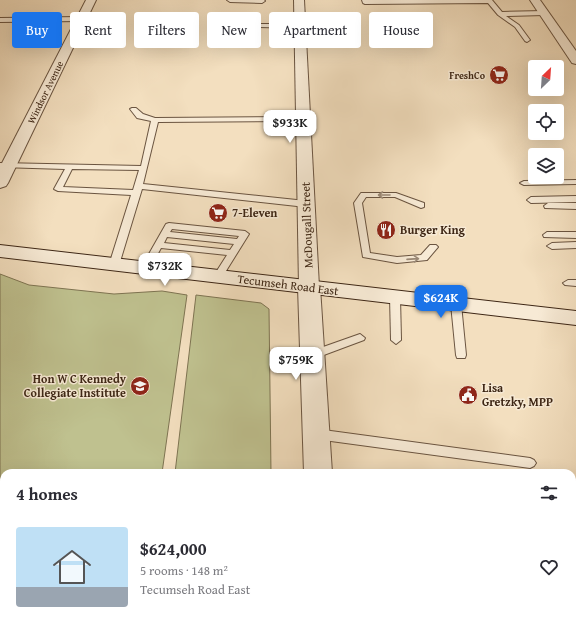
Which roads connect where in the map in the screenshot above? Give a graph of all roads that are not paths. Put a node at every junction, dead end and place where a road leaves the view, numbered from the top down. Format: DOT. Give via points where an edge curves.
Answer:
graph roads {
  1 [pos="91,0"];
  2 [pos="230,0"];
  3 [pos="299,0"];
  4 [pos="365,0"];
  5 [pos="490,0"];
  6 [pos="535,0"];
  7 [pos="262,1"];
  8 [pos="85,12"];
  9 [pos="299,12"];
  10 [pos="544,13"];
  11 [pos="500,14"];
  12 [pos="70,19"];
  13 [pos="0,20"];
  14 [pos="261,26"];
  15 [pos="269,26"];
  16 [pos="70,40"];
  17 [pos="527,40"];
  18 [pos="300,48"];
  19 [pos="576,60"];
  20 [pos="134,109"];
  21 [pos="302,119"];
  22 [pos="155,120"];
  23 [pos="5,165"];
  24 [pos="70,166"];
  25 [pos="144,168"];
  26 [pos="576,182"];
  27 [pos="0,183"];
  28 [pos="524,183"];
  29 [pos="137,189"];
  30 [pos="576,199"];
  31 [pos="306,204"];
  32 [pos="421,205"];
  33 [pos="576,206"];
  34 [pos="547,235"];
  35 [pos="576,235"];
  36 [pos="159,245"];
  37 [pos="552,246"];
  38 [pos="576,246"];
  39 [pos="433,247"];
  40 [pos="0,251"];
  41 [pos="234,253"];
  42 [pos="114,265"];
  43 [pos="146,268"];
  44 [pos="218,277"];
  45 [pos="309,287"];
  46 [pos="396,297"];
  47 [pos="456,304"];
  48 [pos="576,318"];
  49 [pos="360,338"];
  50 [pos="396,340"];
  51 [pos="312,355"];
  52 [pos="461,355"];
  53 [pos="316,434"];
  54 [pos="530,463"];
  55 [pos="318,469"];
  1 -- 8 [label="street, Windsor Avenue"];
  2 -- 7 [label="lane"];
  3 -- 9 [label="street, McDougall Street"];
  4 -- 5 [label="lane"];
  5 -- 11 [label="lane"];
  6 -- 10 [label="street"];
  10 -- 11 [label="lane"];
  10 -- 19 [label="street"];
  11 -- 17 [label="lane" via="517,26"];
  12 -- 13 [label="lane"];
  14 -- 15 [label="lane"];
  16 -- 23 [label="street, Windsor Avenue"];
  18 -- 21 [label="street, McDougall Street"];
  20 -- 22 [label="lane" via="140,116"];
  21 -- 22 [label="lane"];
  21 -- 31 [label="street, McDougall Street"];
  22 -- 25 [label="lane"];
  23 -- 24 [label="lane"];
  23 -- 27 [label="street, Windsor Avenue"];
  24 -- 25 [label="lane"];
  24 -- 29 [label="lane" via="58,189"];
  25 -- 29 [label="lane"];
  26 -- 28 [label="lane"];
  29 -- 31 [label="lane"];
  29 -- 42 [label="lane"];
  30 -- 33 [label="lane" via="532,203"];
  31 -- 45 [label="street, McDougall Street"];
  32 -- 39 [label="lane, one-way" via="396,195 364,194 358,202 366,255 398,260 424,258"];
  34 -- 35 [label="lane"];
  36 -- 41 [label="lane"];
  36 -- 41 [label="lane" via="169,226 245,234"];
  36 -- 43 [label="lane"];
  37 -- 38 [label="lane"];
  40 -- 42 [label="main road, Tecumseh Road East"];
  41 -- 44 [label="lane"];
  42 -- 43 [label="main road, Tecumseh Road East"];
  43 -- 44 [label="main road, Tecumseh Road East"];
  44 -- 45 [label="main road, Tecumseh Road East"];
  45 -- 46 [label="main road, Tecumseh Road East"];
  45 -- 51 [label="main road, McDougall Street"];
  46 -- 47 [label="main road, Tecumseh Road East"];
  46 -- 50 [label="lane"];
  47 -- 48 [label="main road, Tecumseh Road East"];
  47 -- 52 [label="lane"];
  49 -- 51 [label="lane"];
  51 -- 53 [label="main road, McDougall Street"];
  53 -- 54 [label="lane"];
  53 -- 55 [label="main road, McDougall Street"];
}
